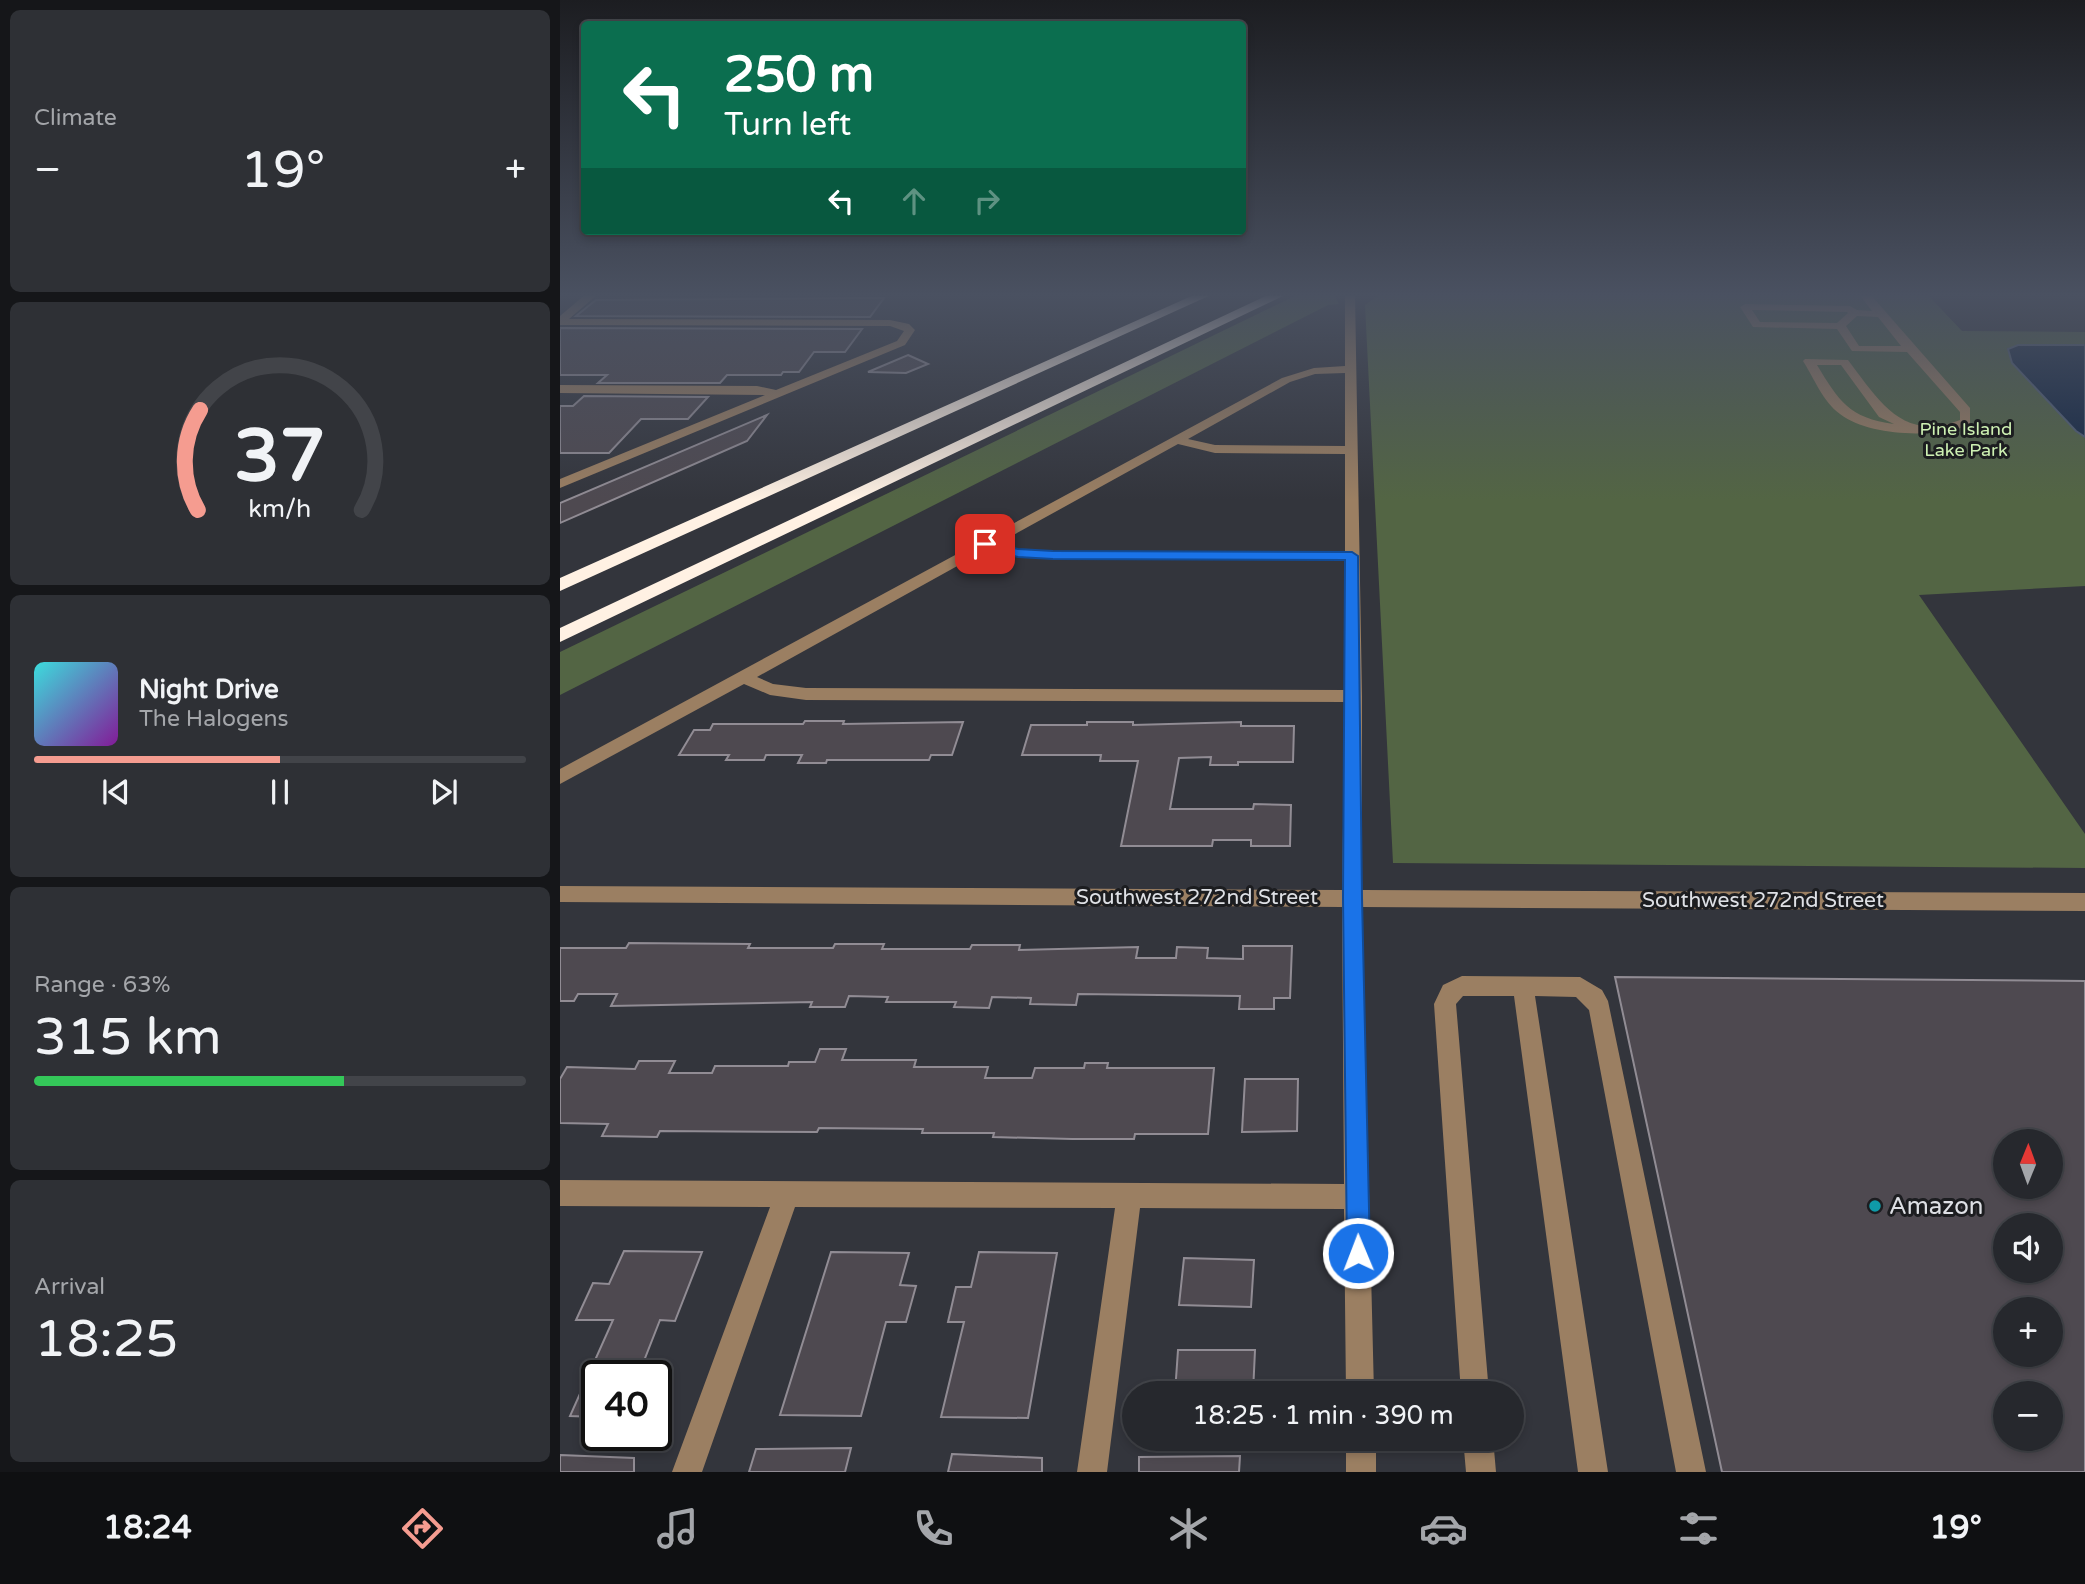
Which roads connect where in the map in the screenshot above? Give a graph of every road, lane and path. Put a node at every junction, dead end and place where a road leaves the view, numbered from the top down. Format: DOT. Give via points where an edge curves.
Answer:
graph roads {
  1 [pos="853,363"];
  2 [pos="1056,363"];
  3 [pos="1137,363"];
  4 [pos="1350,363"];
  5 [pos="1810,363"];
  6 [pos="1845,363"];
  7 [pos="1922,363"];
  8 [pos="1350,369"];
  9 [pos="560,389"];
  10 [pos="777,394"];
  11 [pos="1912,428"];
  12 [pos="1177,440"];
  13 [pos="1350,450"];
  14 [pos="562,482"];
  15 [pos="985,544"];
  16 [pos="1352,556"];
  17 [pos="560,585"];
  18 [pos="560,636"];
  19 [pos="743,677"];
  20 [pos="1353,696"];
  21 [pos="560,777"];
  22 [pos="560,894"];
  23 [pos="1352,898"];
  24 [pos="2085,902"];
  25 [pos="1523,986"];
  26 [pos="560,1193"];
  27 [pos="787,1195"];
  28 [pos="1129,1196"];
  29 [pos="1358,1197"];
  30 [pos="1360,1381"];
  31 [pos="1474,1381"];
  32 [pos="1361,1451"];
  33 [pos="1479,1451"];
  34 [pos="687,1472"];
  35 [pos="1092,1472"];
  36 [pos="1361,1472"];
  37 [pos="1481,1472"];
  38 [pos="1594,1472"];
  39 [pos="1691,1472"];
  1 -- 10 [label="street"];
  2 -- 17 [label="highway"];
  3 -- 18 [label="highway"];
  4 -- 8 [label="street"];
  5 -- 11 [label="street" via="1843,411 1878,425"];
  6 -- 11 [label="street" via="1883,414"];
  7 -- 11 [label="street" via="1967,417 1961,425"];
  8 -- 12 [label="street" via="1290,378"];
  8 -- 13 [label="street"];
  9 -- 10 [label="street" via="757,390"];
  10 -- 14 [label="street"];
  12 -- 13 [label="street" via="1204,448"];
  12 -- 15 [label="street"];
  13 -- 16 [label="street"];
  15 -- 16 [label="street" via="1018,553 1053,555"];
  15 -- 19 [label="street"];
  16 -- 20 [label="street"];
  19 -- 20 [label="street" via="770,689 821,694"];
  19 -- 21 [label="street"];
  20 -- 23 [label="street"];
  22 -- 23 [label="street, Southwest 272nd Street"];
  23 -- 24 [label="street, Southwest 272nd Street"];
  23 -- 29 [label="street"];
  25 -- 31 [label="street" via="1462,986 1454,988 1444,1004"];
  25 -- 38 [label="street"];
  25 -- 39 [label="street" via="1572,986 1588,991 1598,1002"];
  26 -- 27 [label="street"];
  27 -- 28 [label="street"];
  27 -- 34 [label="street"];
  28 -- 29 [label="street"];
  28 -- 35 [label="street"];
  29 -- 30 [label="street"];
  32 -- 36 [label="street"];
  33 -- 37 [label="street"];
}
